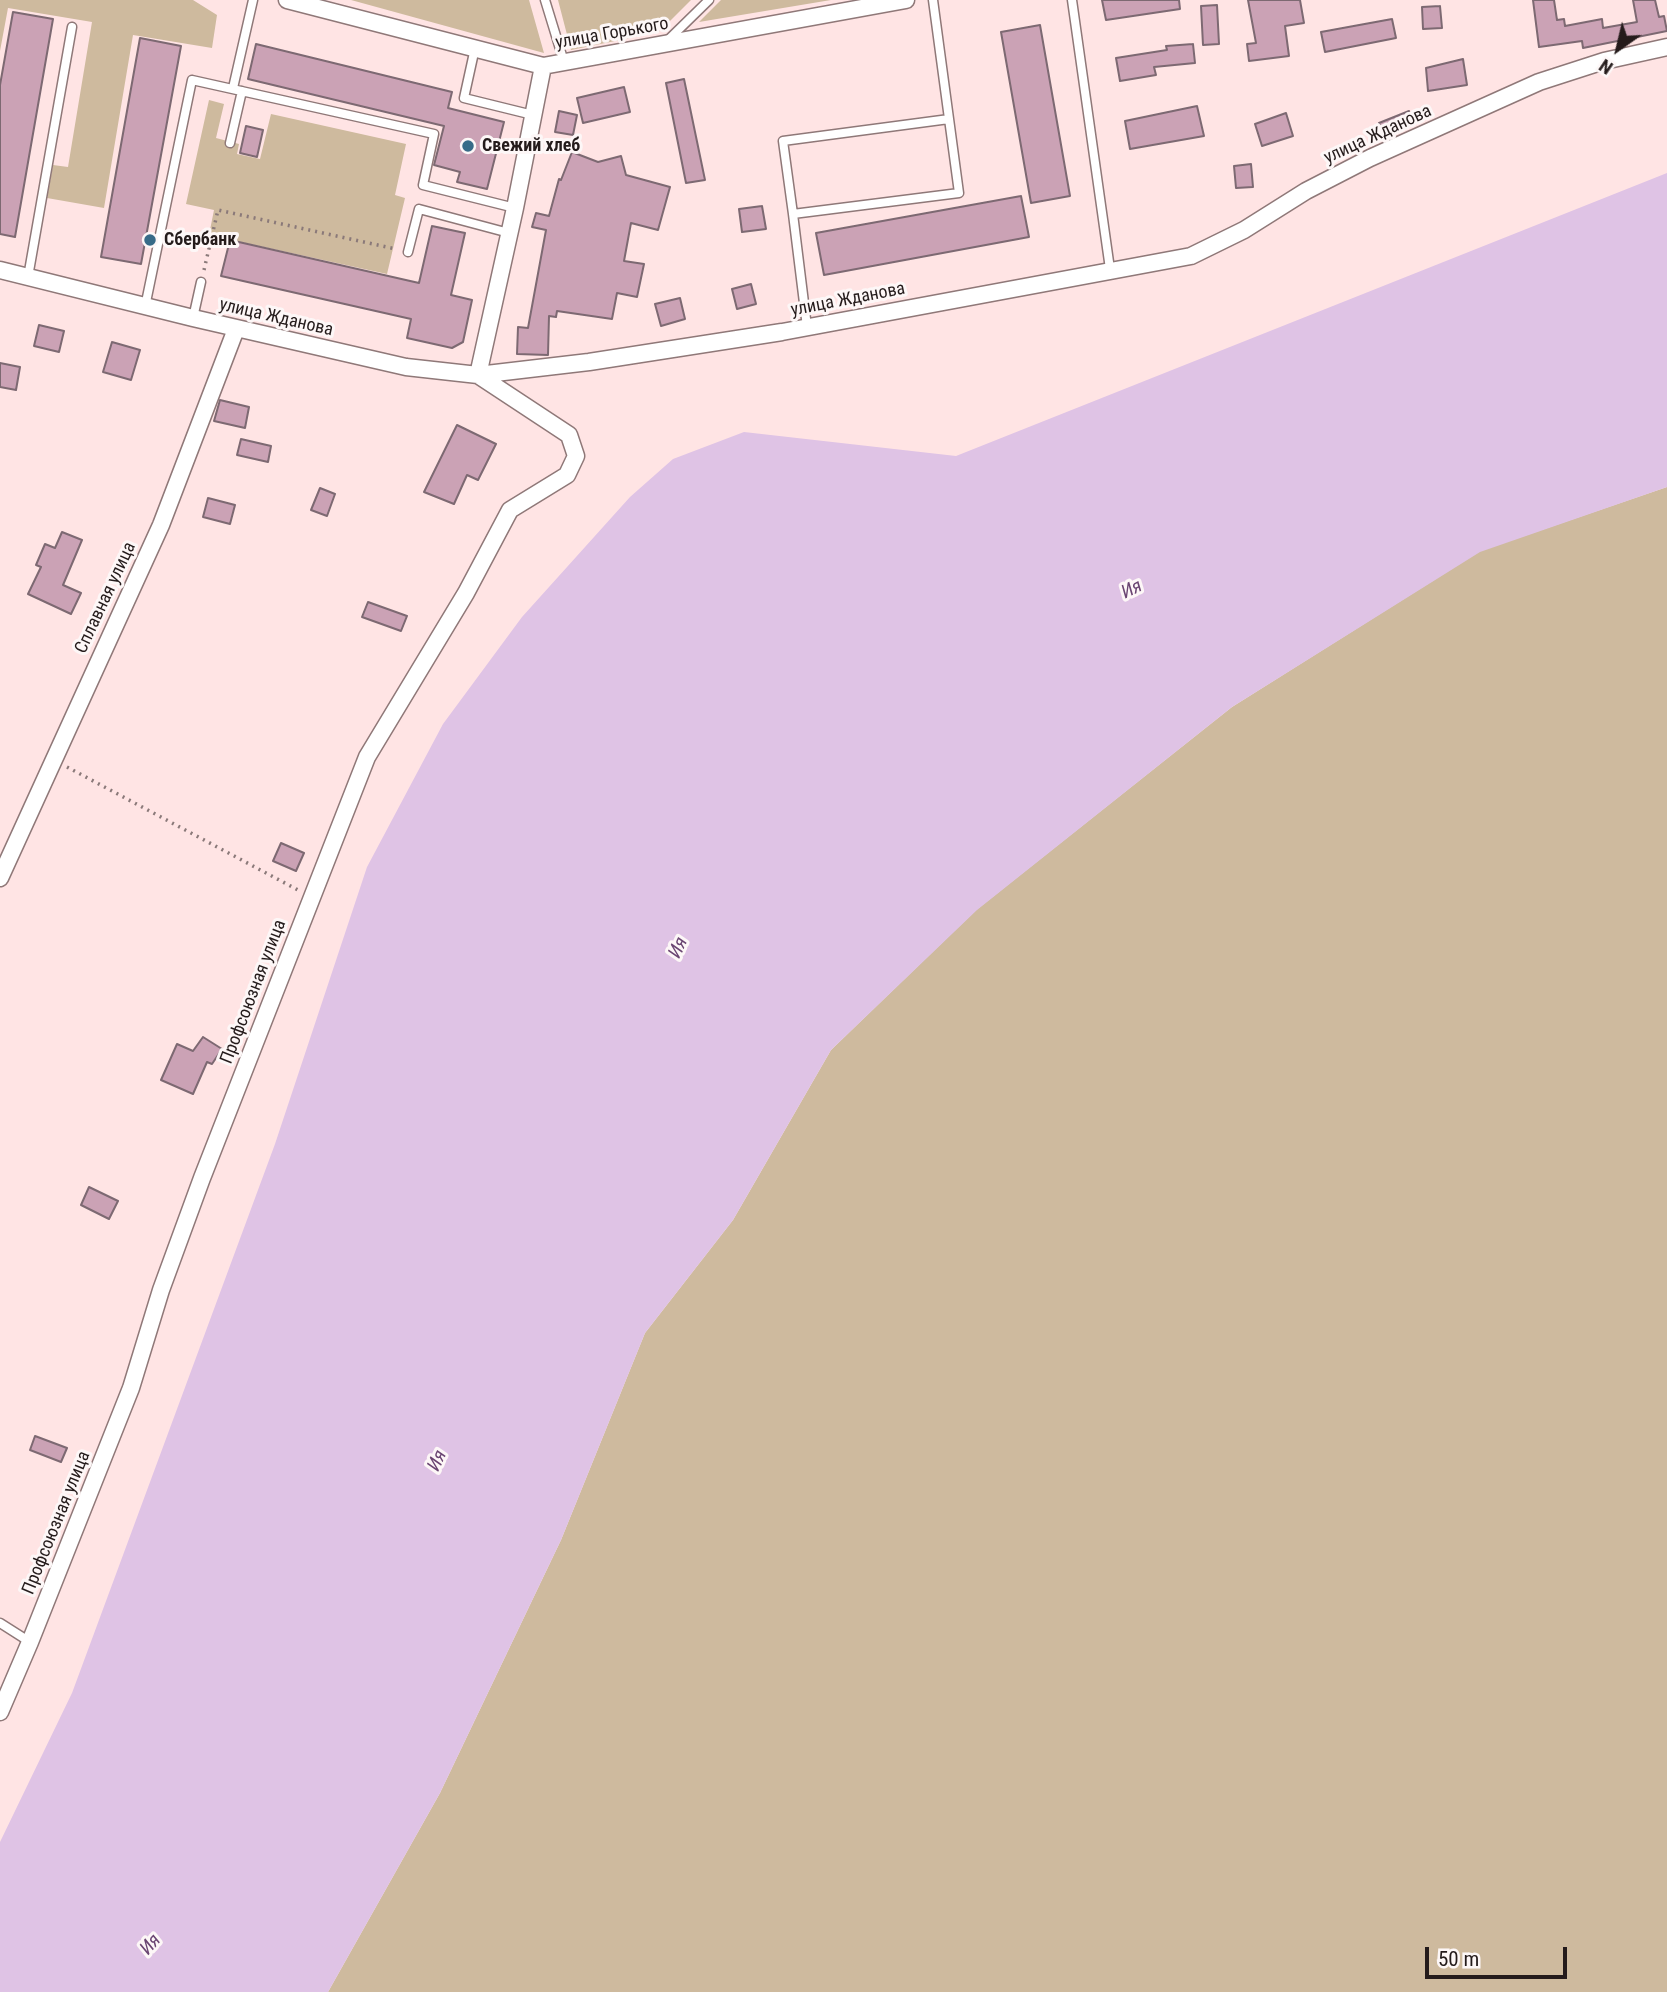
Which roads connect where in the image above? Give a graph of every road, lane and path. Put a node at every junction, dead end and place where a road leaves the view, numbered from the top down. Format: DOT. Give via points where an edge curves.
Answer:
graph roads {
  1 [pos="253,0"];
  2 [pos="287,0"];
  3 [pos="545,0"];
  4 [pos="709,0"];
  5 [pos="933,0"];
  6 [pos="1072,0"];
  7 [pos="895,1"];
  8 [pos="72,27"];
  9 [pos="664,44"];
  10 [pos="1667,47"];
  11 [pos="475,48"];
  12 [pos="564,62"];
  13 [pos="542,66"];
  14 [pos="237,89"];
  15 [pos="533,115"];
  16 [pos="949,119"];
  17 [pos="230,143"];
  18 [pos="515,208"];
  19 [pos="793,214"];
  20 [pos="509,233"];
  21 [pos="408,252"];
  22 [pos="1110,269"];
  23 [pos="0,270"];
  24 [pos="28,277"];
  25 [pos="201,282"];
  26 [pos="145,307"];
  27 [pos="193,318"];
  28 [pos="807,327"];
  29 [pos="236,329"];
  30 [pos="478,375"];
  31 [pos="53,759"];
  32 [pos="0,878"];
  33 [pos="312,898"];
  34 [pos="0,1623"];
  35 [pos="30,1642"];
  36 [pos="0,1712"];
  1 -- 14 [label="lane"];
  2 -- 11 [label="street, улица Горького"];
  3 -- 12 [label="lane"];
  4 -- 9 [label="lane"];
  5 -- 16 [label="lane"];
  6 -- 22 [label="lane"];
  7 -- 9 [label="street, улица Горького"];
  8 -- 24 [label="lane"];
  9 -- 12 [label="street, улица Горького"];
  10 -- 22 [label="street, улица Жданова" via="1539,82 1370,158 1191,256"];
  11 -- 13 [label="street, улица Горького"];
  11 -- 15 [label="lane" via="464,98"];
  12 -- 13 [label="street, улица Горького"];
  13 -- 15 [label="street"];
  14 -- 17 [label="lane"];
  14 -- 18 [label="lane" via="434,134 423,185"];
  14 -- 26 [label="lane" via="192,80"];
  15 -- 18 [label="street"];
  16 -- 19 [label="lane" via="783,141"];
  16 -- 19 [label="lane" via="959,193"];
  18 -- 20 [label="street"];
  19 -- 28 [label="lane"];
  20 -- 21 [label="lane" via="419,209"];
  20 -- 30 [label="street"];
  21 -- 25 [label="path" via="218,210"];
  22 -- 28 [label="street, улица Жданова"];
  23 -- 24 [label="street, улица Жданова"];
  24 -- 26 [label="street, улица Жданова"];
  25 -- 27 [label="lane"];
  26 -- 27 [label="street, улица Жданова"];
  27 -- 29 [label="street, улица Жданова"];
  28 -- 30 [label="street, улица Жданова"];
  29 -- 30 [label="street, улица Жданова" via="407,368"];
  29 -- 31 [label="street, Сплавная улица" via="160,525"];
  30 -- 33 [label="street, Профсоюзная улица" via="569,435 576,456 567,475 510,510 466,593 367,757"];
  31 -- 32 [label="street, Сплавная улица"];
  31 -- 33 [label="path"];
  33 -- 35 [label="street, Профсоюзная улица" via="188,1215 131,1388"];
  34 -- 35 [label="lane"];
  35 -- 36 [label="street, Профсоюзная улица"];
}
